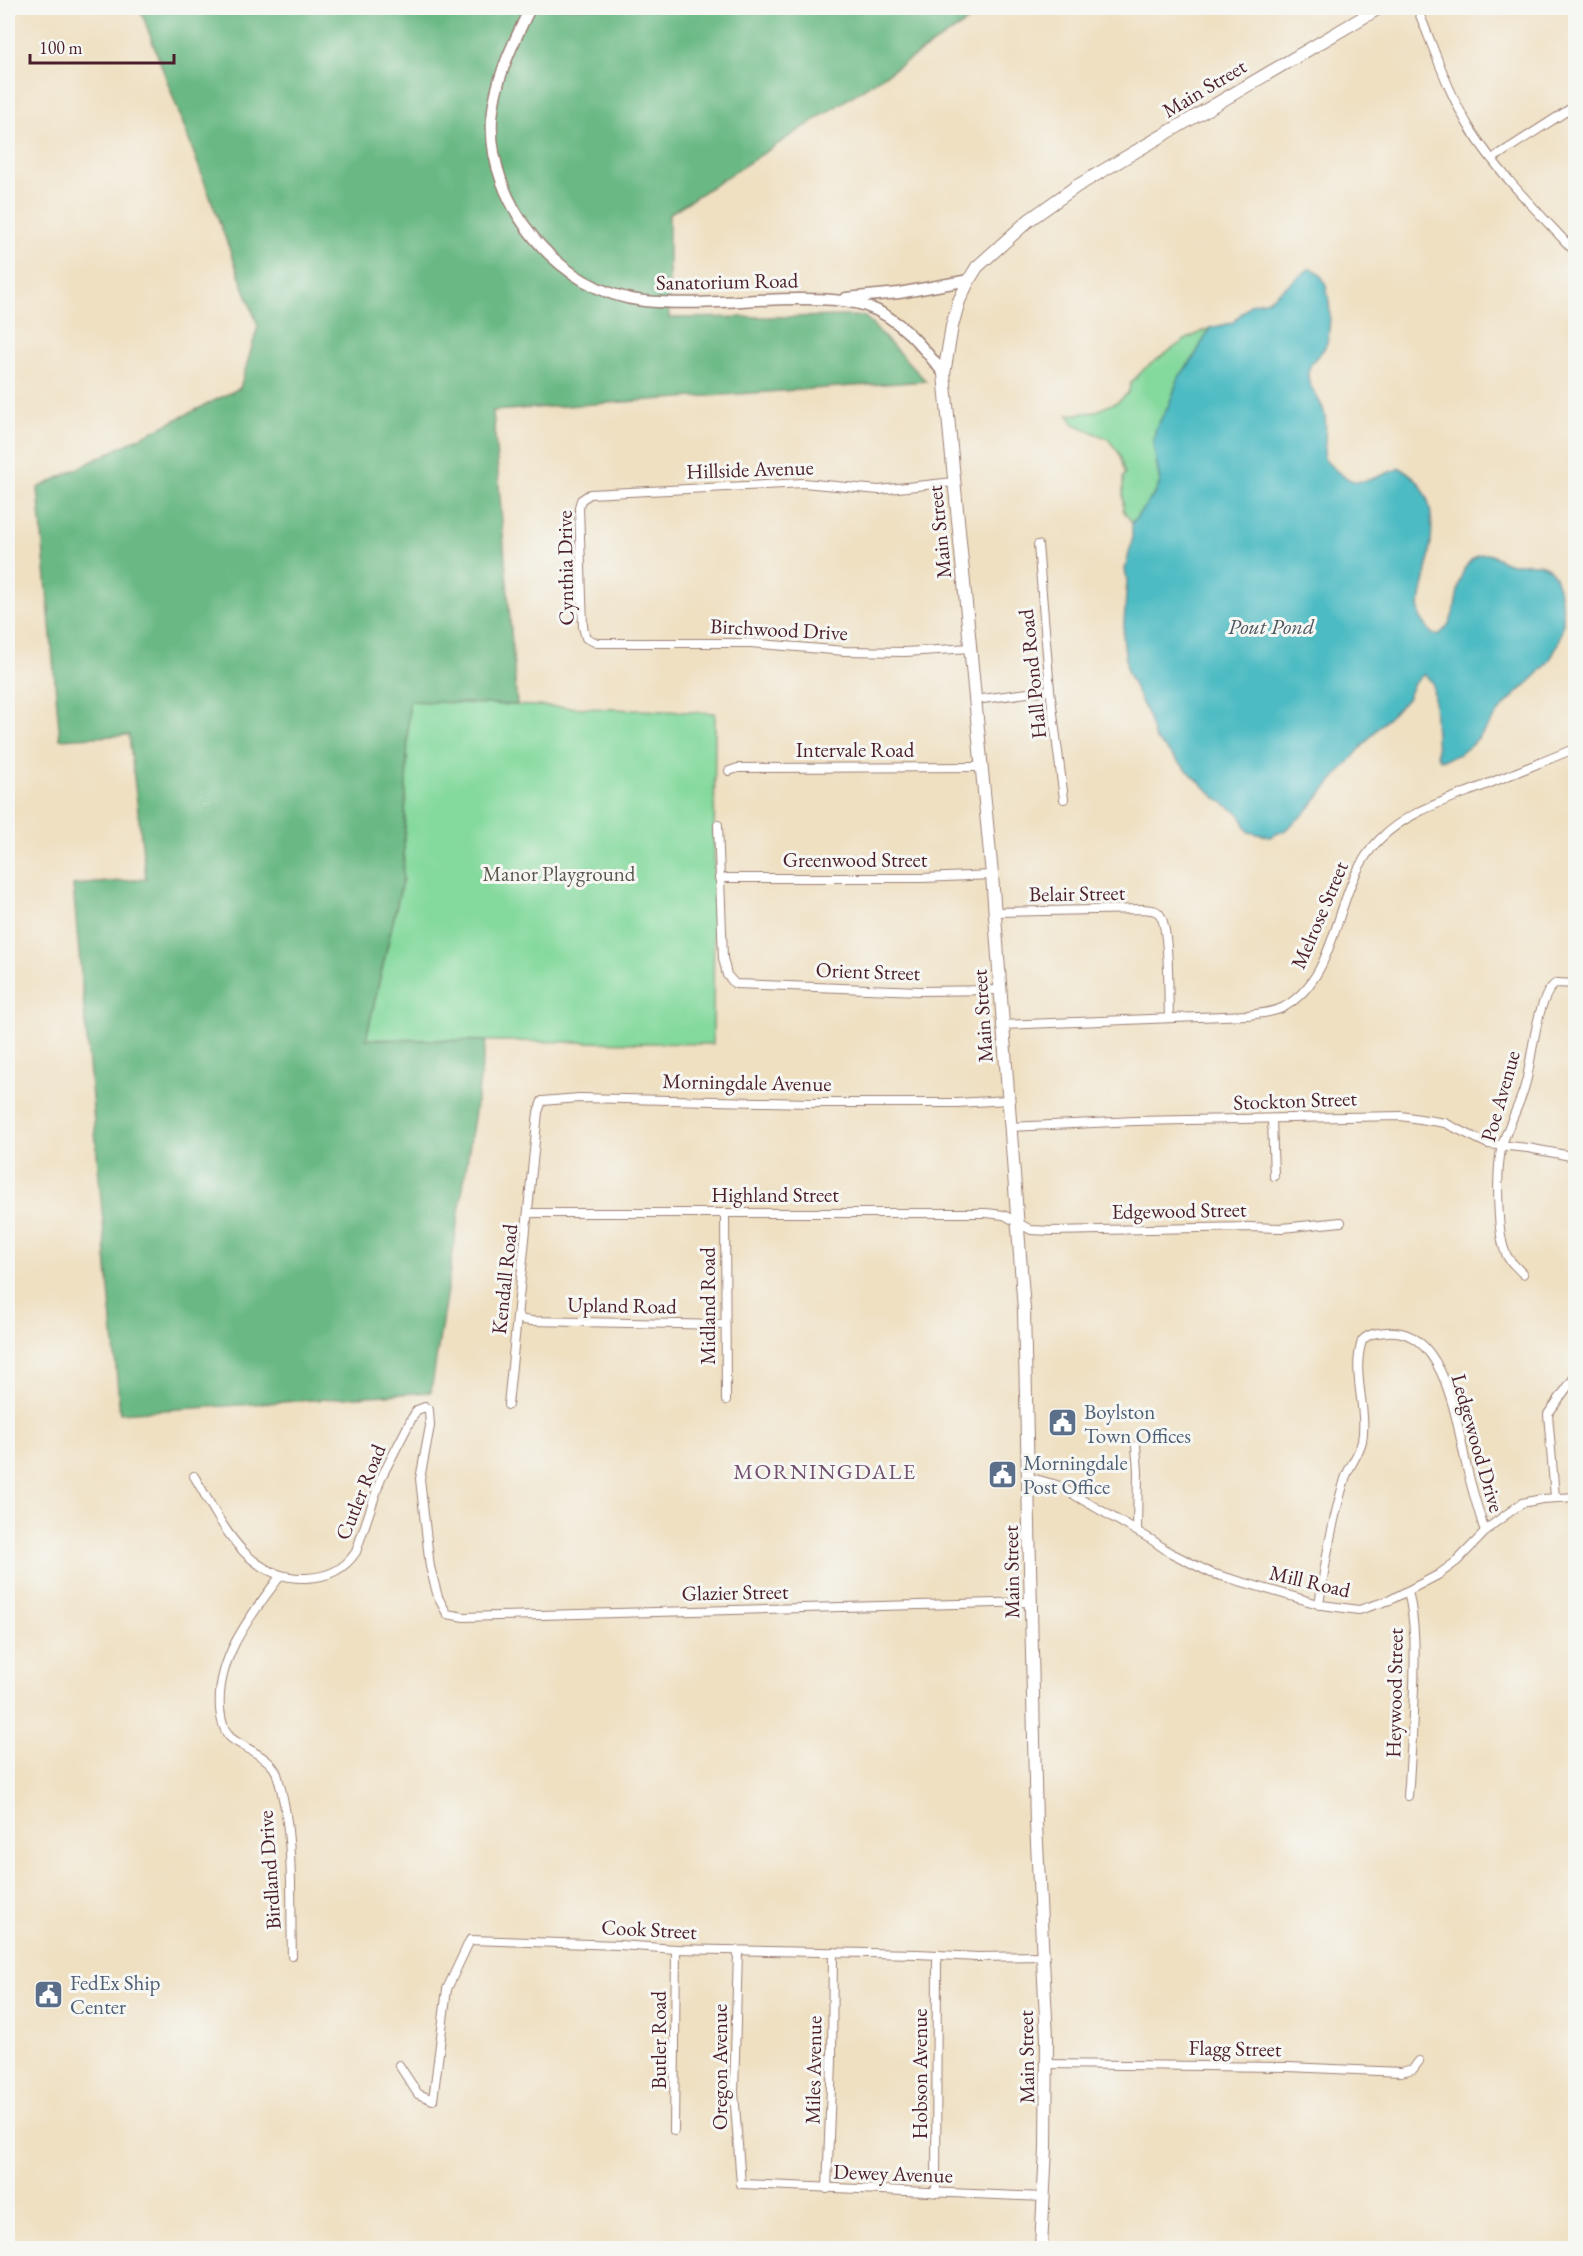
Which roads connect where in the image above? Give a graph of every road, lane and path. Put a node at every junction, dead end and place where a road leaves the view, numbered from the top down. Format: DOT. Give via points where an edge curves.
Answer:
graph roads {
  1 [pos="530,8"];
  2 [pos="1379,8"];
  3 [pos="1417,8"];
  4 [pos="1575,105"];
  5 [pos="1492,159"];
  6 [pos="1575,253"];
  7 [pos="969,280"];
  8 [pos="837,299"];
  9 [pos="944,374"];
  10 [pos="954,482"];
  11 [pos="584,497"];
  12 [pos="1038,545"];
  13 [pos="586,638"];
  14 [pos="971,648"];
  15 [pos="1050,690"];
  16 [pos="975,700"];
  17 [pos="1575,748"];
  18 [pos="981,767"];
  19 [pos="729,771"];
  20 [pos="1064,799"];
  21 [pos="718,825"];
  22 [pos="992,875"];
  23 [pos="719,878"];
  24 [pos="994,912"];
  25 [pos="1575,984"];
  26 [pos="1000,990"];
  27 [pos="1169,1017"];
  28 [pos="1003,1025"];
  29 [pos="1008,1100"];
  30 [pos="1272,1120"];
  31 [pos="1010,1127"];
  32 [pos="1502,1145"];
  33 [pos="534,1156"];
  34 [pos="1575,1157"];
  35 [pos="1274,1176"];
  36 [pos="530,1213"];
  37 [pos="725,1213"];
  38 [pos="1341,1222"];
  39 [pos="1018,1223"];
  40 [pos="1522,1274"];
  41 [pos="519,1316"];
  42 [pos="725,1325"];
  43 [pos="1575,1375"];
  44 [pos="726,1400"];
  45 [pos="508,1405"];
  46 [pos="1136,1446"];
  47 [pos="194,1476"];
  48 [pos="1028,1477"];
  49 [pos="1555,1497"];
  50 [pos="1575,1497"];
  51 [pos="1137,1531"];
  52 [pos="1485,1532"];
  53 [pos="282,1575"];
  54 [pos="1408,1591"];
  55 [pos="1032,1602"];
  56 [pos="1319,1605"];
  57 [pos="444,1608"];
  58 [pos="1408,1796"];
  59 [pos="676,1950"];
  60 [pos="738,1951"];
  61 [pos="833,1952"];
  62 [pos="937,1955"];
  63 [pos="292,1956"];
  64 [pos="1044,1956"];
  65 [pos="1419,2061"];
  66 [pos="1047,2064"];
  67 [pos="399,2065"];
  68 [pos="674,2131"];
  69 [pos="741,2184"];
  70 [pos="828,2189"];
  71 [pos="936,2193"];
  72 [pos="1045,2197"];
  73 [pos="1041,2248"];
  1 -- 8 [label="street, Sanatorium Road" via="501,70 492,121 496,160 505,191 520,220 542,246 589,283 642,301"];
  2 -- 7 [label="main road, Main Street" via="1044,208 977,267"];
  3 -- 5 [label="street" via="1466,120"];
  4 -- 5 [label="street"];
  5 -- 6 [label="street"];
  7 -- 8 [label="street"];
  7 -- 9 [label="main road, Main Street" via="952,326"];
  8 -- 9 [label="street, Sanatorium Road" via="867,307 894,321"];
  9 -- 10 [label="main road, Main Street"];
  10 -- 11 [label="street, Hillside Avenue" via="879,490 802,483 606,492"];
  10 -- 14 [label="main road, Main Street"];
  11 -- 13 [label="street, Cynthia Drive" via="579,521"];
  12 -- 15 [label="street, Hall Pond Road"];
  13 -- 14 [label="street, Birchwood Drive" via="597,642 750,643 845,651 941,652"];
  14 -- 16 [label="main road, Main Street"];
  15 -- 16 [label="street"];
  15 -- 20 [label="street, Hall Pond Road"];
  16 -- 18 [label="main road, Main Street"];
  17 -- 27 [label="street, Melrose Street" via="1435,804 1384,835 1359,865 1323,963 1299,994 1283,1007 1248,1015"];
  18 -- 19 [label="street, Intervale Road"];
  18 -- 22 [label="main road, Main Street"];
  21 -- 23 [label="street"];
  22 -- 23 [label="street, Greenwood Street"];
  22 -- 24 [label="main road, Main Street"];
  23 -- 26 [label="street, Orient Street" via="723,958 727,975 735,984"];
  24 -- 26 [label="main road, Main Street"];
  24 -- 27 [label="street, Belair Street" via="1156,910 1165,932"];
  25 -- 32 [label="street, Poe Avenue" via="1557,982 1548,989 1526,1083"];
  26 -- 28 [label="main road, Main Street"];
  27 -- 28 [label="street, Melrose Street"];
  28 -- 29 [label="main road, Main Street"];
  29 -- 31 [label="main road, Main Street"];
  29 -- 33 [label="street, Morningdale Avenue" via="545,1100 539,1105"];
  30 -- 31 [label="street, Stockton Street"];
  30 -- 32 [label="street, Stockton Street" via="1401,1116 1445,1124 1480,1141"];
  30 -- 35 [label="street"];
  31 -- 39 [label="main road, Main Street"];
  32 -- 34 [label="street, Stockton Street"];
  32 -- 40 [label="street, Poe Avenue" via="1502,1243 1508,1258"];
  33 -- 36 [label="street, Kendall Road"];
  36 -- 37 [label="street, Highland Street"];
  36 -- 41 [label="street, Kendall Road"];
  37 -- 39 [label="street, Highland Street" via="974,1212 1004,1215"];
  37 -- 42 [label="street, Midland Road"];
  38 -- 39 [label="street, Edgewood Street" via="1282,1228 1051,1231 1031,1230"];
  39 -- 48 [label="main road, Main Street"];
  41 -- 42 [label="street, Upland Road" via="532,1321"];
  41 -- 45 [label="street, Kendall Road"];
  42 -- 44 [label="street, Midland Road"];
  43 -- 49 [label="street" via="1548,1414"];
  46 -- 51 [label="street"];
  47 -- 53 [label="street, Cutler Road" via="247,1557"];
  48 -- 51 [label="street, Mill Road" via="1057,1485"];
  48 -- 55 [label="main road, Main Street"];
  49 -- 50 [label="street, Mill Road"];
  49 -- 52 [label="street, Mill Road" via="1522,1503"];
  51 -- 56 [label="street, Mill Road" via="1211,1573"];
  52 -- 54 [label="street, Mill Road" via="1457,1561"];
  52 -- 56 [label="street, Ledgewood Drive" via="1448,1387 1432,1357 1406,1335 1392,1332 1369,1336 1362,1341 1357,1370 1362,1441 1337,1506"];
  53 -- 57 [label="street, Cutler Road" via="324,1577 351,1560 381,1478 412,1418 425,1407 429,1410 430,1426 420,1479 430,1567"];
  53 -- 63 [label="street, Birdland Drive" via="235,1644 219,1696 221,1717 229,1737 272,1765 278,1780 288,1827"];
  54 -- 56 [label="street, Mill Road" via="1359,1610"];
  54 -- 58 [label="street, Heywood Street" via="1415,1638"];
  55 -- 57 [label="street, Glazier Street" via="464,1617 447,1614"];
  55 -- 64 [label="main road, Main Street" via="1038,1868"];
  59 -- 60 [label="street, Cook Street"];
  59 -- 67 [label="street, Cook Street" via="470,1940 447,1989 433,2100 418,2094"];
  59 -- 68 [label="street, Butler Road"];
  60 -- 61 [label="street, Cook Street"];
  60 -- 69 [label="street, Oregon Avenue" via="734,2092"];
  61 -- 62 [label="street, Cook Street"];
  61 -- 70 [label="street, Miles Avenue"];
  62 -- 64 [label="street, Cook Street"];
  62 -- 71 [label="street, Hobson Avenue"];
  64 -- 66 [label="main road, Main Street"];
  65 -- 66 [label="street, Flagg Street" via="1401,2072"];
  66 -- 72 [label="main road, Main Street"];
  69 -- 70 [label="street, Dewey Avenue"];
  70 -- 71 [label="street, Dewey Avenue"];
  71 -- 72 [label="street, Dewey Avenue"];
  72 -- 73 [label="main road, Main Street"];
}
